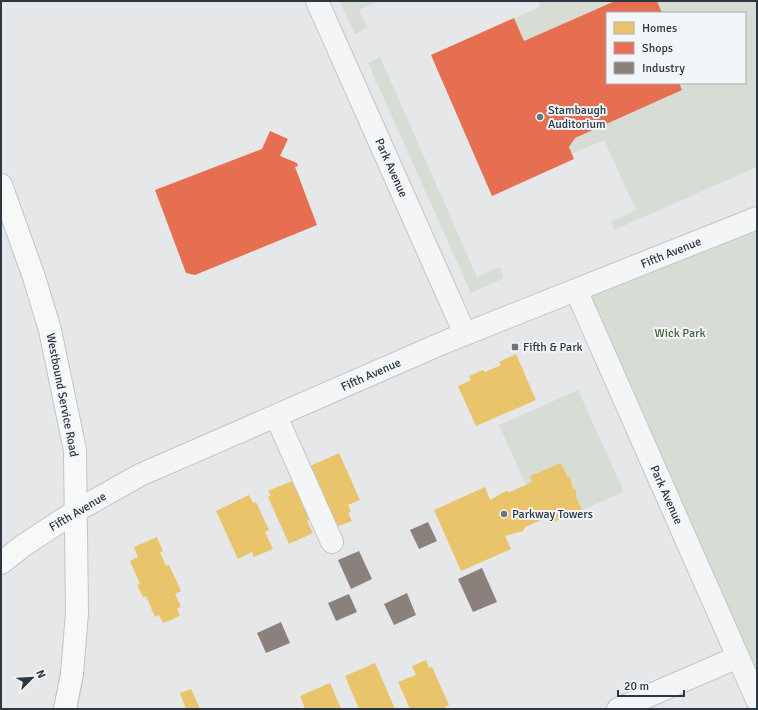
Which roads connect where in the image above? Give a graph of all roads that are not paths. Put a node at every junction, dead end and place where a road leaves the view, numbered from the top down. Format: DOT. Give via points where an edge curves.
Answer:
graph roads {
  1 [pos="317,1"];
  2 [pos="1,184"];
  3 [pos="757,218"];
  4 [pos="576,290"];
  5 [pos="465,334"];
  6 [pos="276,416"];
  7 [pos="76,511"];
  8 [pos="332,542"];
  9 [pos="1,564"];
  10 [pos="738,657"];
  11 [pos="72,674"];
  12 [pos="757,700"];
  13 [pos="65,709"];
  14 [pos="74,709"];
  15 [pos="618,709"];
  1 -- 5 [label="street, Park Avenue"];
  2 -- 7 [label="main road, Westbound Service Road" via="34,276 50,330 75,450"];
  3 -- 4 [label="street, Fifth Avenue"];
  4 -- 5 [label="street, Fifth Avenue"];
  4 -- 10 [label="street, Park Avenue"];
  5 -- 6 [label="street, Fifth Avenue"];
  6 -- 7 [label="street, Fifth Avenue" via="140,475"];
  6 -- 8 [label="street"];
  7 -- 9 [label="main road, Fifth Avenue" via="24,545"];
  7 -- 11 [label="main road, Westbound Service Road" via="77,612"];
  10 -- 12 [label="street, Park Avenue"];
  10 -- 15 [label="street"];
  11 -- 13 [label="main road"];
  11 -- 14 [label="street, Westbound Service Road"];
}
